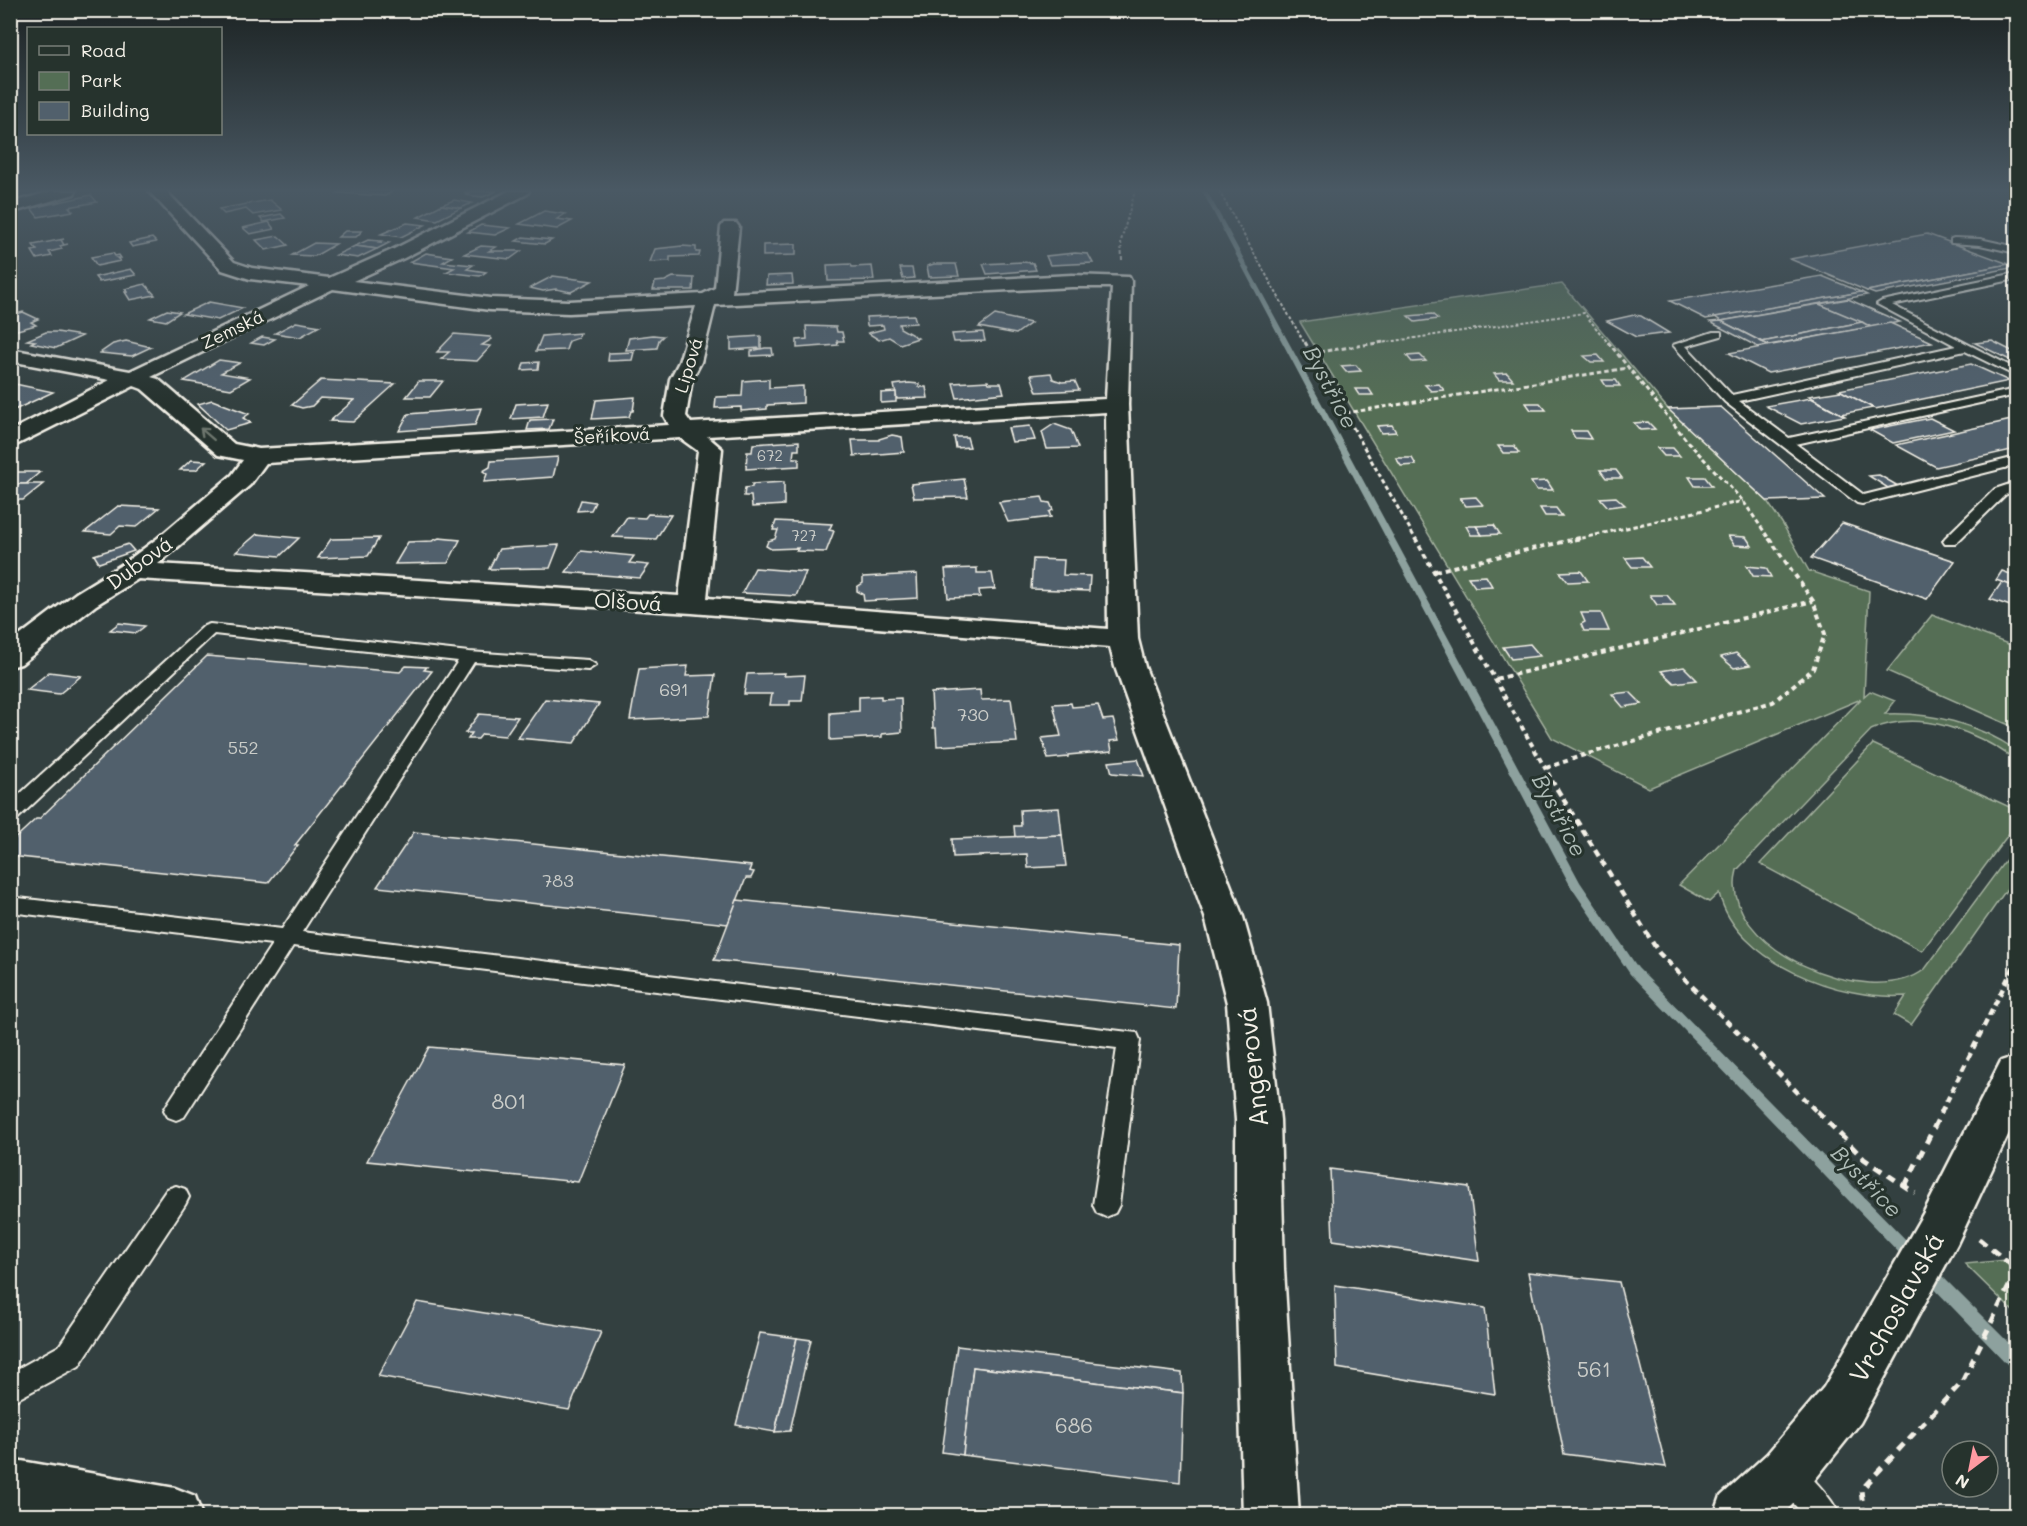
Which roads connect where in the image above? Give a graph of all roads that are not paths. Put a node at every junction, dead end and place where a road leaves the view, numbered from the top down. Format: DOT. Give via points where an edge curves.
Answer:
graph roads {
  1 [pos="224,262"];
  2 [pos="380,262"];
  3 [pos="727,262"];
  4 [pos="2016,276"];
  5 [pos="333,283"];
  6 [pos="707,300"];
  7 [pos="1717,334"];
  8 [pos="1968,348"];
  9 [pos="10,355"];
  10 [pos="2016,373"];
  11 [pos="133,378"];
  12 [pos="2016,392"];
  13 [pos="1729,399"];
  14 [pos="1117,405"];
  15 [pos="685,431"];
  16 [pos="10,441"];
  17 [pos="1788,442"];
  18 [pos="259,456"];
  19 [pos="2016,461"];
  20 [pos="2016,486"];
  21 [pos="1950,541"];
  22 [pos="134,570"];
  23 [pos="692,605"];
  24 [pos="1123,639"];
  25 [pos="469,657"];
  26 [pos="10,658"];
  27 [pos="588,665"];
  28 [pos="10,814"];
  29 [pos="10,904"];
  30 [pos="288,936"];
  31 [pos="2016,1074"];
  32 [pos="176,1110"];
  33 [pos="176,1197"];
  34 [pos="1106,1205"];
  35 [pos="10,1389"];
  36 [pos="1786,1473"];
  37 [pos="10,1486"];
  38 [pos="175,1515"];
  39 [pos="1271,1515"];
  40 [pos="1741,1515"];
  41 [pos="1825,1515"];
  1 -- 5 [label="street" via="250,273"];
  2 -- 5 [label="street, Zemská"];
  3 -- 6 [label="street, Lipová" via="724,291"];
  4 -- 8 [label="lane" via="1882,304"];
  5 -- 6 [label="street" via="523,306"];
  5 -- 11 [label="street, Zemská"];
  6 -- 14 [label="street, Angerová" via="1122,281"];
  6 -- 15 [label="street, Lipová" via="690,362 681,379 675,416"];
  7 -- 13 [label="lane" via="1679,345"];
  8 -- 10 [label="lane"];
  8 -- 13 [label="lane"];
  9 -- 11 [label="street, Šeříková"];
  11 -- 16 [label="street, Zemská"];
  18 -- 11 [label="street, Šeříková, one-way" via="226,450 150,384"];
  12 -- 17 [label="lane"];
  13 -- 17 [label="lane"];
  14 -- 15 [label="street, Šeříková"];
  14 -- 24 [label="street, Angerová"];
  15 -- 18 [label="street, Šeříková"];
  15 -- 23 [label="street" via="710,450"];
  17 -- 19 [label="lane" via="1862,500"];
  18 -- 22 [label="street, Dubová" via="241,480"];
  20 -- 21 [label="lane" via="2000,492"];
  22 -- 23 [label="street, Olšová"];
  22 -- 26 [label="street, Dubová" via="86,599"];
  23 -- 24 [label="street, Olšová"];
  24 -- 39 [label="street, Angerová" via="1224,917 1247,1003 1258,1120"];
  25 -- 27 [label="lane"];
  25 -- 28 [label="lane" via="210,629"];
  25 -- 30 [label="lane"];
  29 -- 30 [label="lane"];
  30 -- 32 [label="lane"];
  30 -- 34 [label="lane" via="1129,1040"];
  31 -- 36 [label="street, Vrchoslavská" via="1943,1221 1842,1405"];
  33 -- 35 [label="lane" via="69,1356"];
  36 -- 40 [label="street, Vrchoslavská"];
  36 -- 41 [label="lane"];
  37 -- 38 [label="street"];
}
